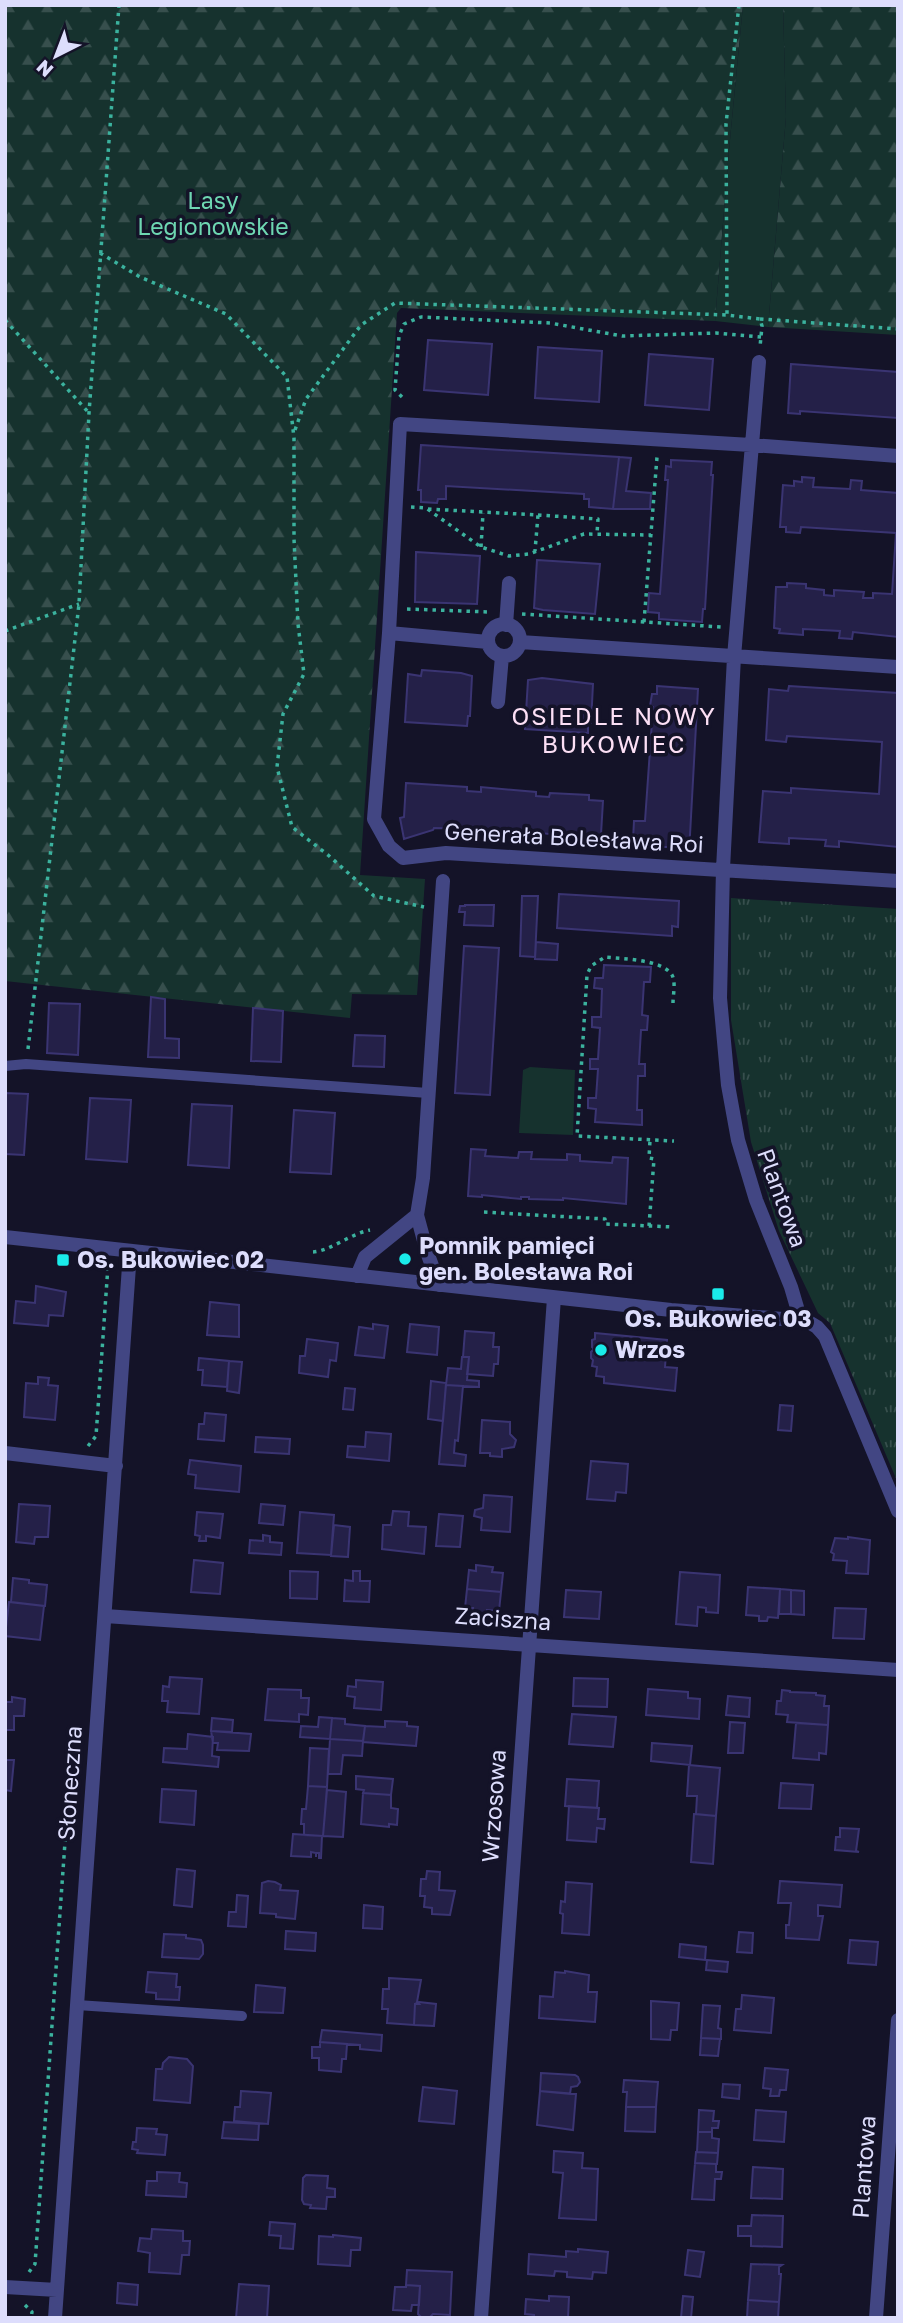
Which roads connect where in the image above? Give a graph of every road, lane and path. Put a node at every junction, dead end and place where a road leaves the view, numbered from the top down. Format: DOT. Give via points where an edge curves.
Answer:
graph roads {
  1 [pos="119,5"];
  2 [pos="739,5"];
  3 [pos="100,253"];
  4 [pos="727,315"];
  5 [pos="760,319"];
  6 [pos="5,320"];
  7 [pos="762,326"];
  8 [pos="898,329"];
  9 [pos="761,337"];
  10 [pos="759,362"];
  11 [pos="402,397"];
  12 [pos="89,413"];
  13 [pos="294,433"];
  14 [pos="751,445"];
  15 [pos="649,452"];
  16 [pos="898,456"];
  17 [pos="405,507"];
  18 [pos="426,509"];
  19 [pos="483,513"];
  20 [pos="538,515"];
  21 [pos="597,534"];
  22 [pos="651,535"];
  23 [pos="481,547"];
  24 [pos="535,551"];
  25 [pos="509,583"];
  26 [pos="79,604"];
  27 [pos="507,619"];
  28 [pos="644,622"];
  29 [pos="737,628"];
  30 [pos="5,631"];
  31 [pos="396,634"];
  32 [pos="488,642"];
  33 [pos="520,642"];
  34 [pos="502,656"];
  35 [pos="734,657"];
  36 [pos="898,667"];
  37 [pos="498,702"];
  38 [pos="723,869"];
  39 [pos="443,881"];
  40 [pos="898,881"];
  41 [pos="442,910"];
  42 [pos="673,1003"];
  43 [pos="26,1065"];
  44 [pos="5,1066"];
  45 [pos="428,1093"];
  46 [pos="650,1140"];
  47 [pos="674,1141"];
  48 [pos="484,1212"];
  49 [pos="417,1215"];
  50 [pos="649,1226"];
  51 [pos="674,1227"];
  52 [pos="369,1230"];
  53 [pos="5,1237"];
  54 [pos="130,1252"];
  55 [pos="311,1252"];
  56 [pos="108,1266"];
  57 [pos="357,1276"];
  58 [pos="439,1285"];
  59 [pos="554,1298"];
  60 [pos="801,1321"];
  61 [pos="5,1453"];
  62 [pos="84,1462"];
  63 [pos="116,1466"];
  64 [pos="898,1511"];
  65 [pos="105,1616"];
  66 [pos="528,1644"];
  67 [pos="898,1670"];
  68 [pos="75,1769"];
  69 [pos="77,2005"];
  70 [pos="242,2016"];
  71 [pos="898,2020"];
  72 [pos="29,2272"];
  73 [pos="5,2287"];
  74 [pos="57,2290"];
  75 [pos="26,2306"];
  76 [pos="32,2318"];
  77 [pos="55,2318"];
  78 [pos="481,2318"];
  79 [pos="876,2318"];
  1 -- 3 [label="path"];
  2 -- 4 [label="path" via="726,124"];
  3 -- 12 [label="path"];
  3 -- 13 [label="path" via="140,277 226,314 287,377"];
  4 -- 5 [label="path"];
  4 -- 13 [label="path" via="395,303 362,325 306,399"];
  5 -- 7 [label="path"];
  5 -- 8 [label="path"];
  6 -- 12 [label="path"];
  9 -- 11 [label="path" via="716,333 622,336 550,323 421,317 401,328 396,390"];
  10 -- 14 [label="street, Generała Bolesława Roi"];
  12 -- 26 [label="path"];
  13 -- 41 [label="path" via="294,539 304,674 283,714 277,767 292,827 374,896"];
  14 -- 16 [label="street, Generała Bolesława Roi"];
  14 -- 29 [label="street, Generała Bolesława Roi"];
  14 -- 31 [label="street, Generała Bolesława Roi" via="400,424"];
  15 -- 22 [label="path" via="658,453"];
  17 -- 18 [label="path"];
  18 -- 19 [label="path"];
  18 -- 23 [label="path"];
  19 -- 20 [label="path"];
  19 -- 23 [label="path"];
  20 -- 21 [label="path" via="598,519"];
  20 -- 24 [label="path"];
  21 -- 22 [label="path"];
  21 -- 24 [label="path"];
  22 -- 28 [label="path"];
  23 -- 24 [label="path" via="509,556"];
  25 -- 27 [label="street"];
  26 -- 30 [label="path"];
  26 -- 43 [label="path"];
  27 -- 28 [label="path"];
  27 -- 31 [label="path" via="399,608 402,619"];
  27 -- 32 [label="street" via="491,631"];
  27 -- 33 [label="street"];
  28 -- 29 [label="path"];
  29 -- 35 [label="street, Generała Bolesława Roi"];
  31 -- 32 [label="street"];
  31 -- 38 [label="street, Generała Bolesława Roi" via="374,819 380,834 403,858 446,853"];
  32 -- 34 [label="street" via="491,650"];
  33 -- 34 [label="street" via="514,653"];
  33 -- 35 [label="street"];
  34 -- 37 [label="street"];
  35 -- 36 [label="street"];
  35 -- 38 [label="street, Generała Bolesława Roi"];
  38 -- 40 [label="street"];
  38 -- 60 [label="street, Plantowa" via="720,998 728,1085 756,1200"];
  39 -- 41 [label="street"];
  41 -- 45 [label="street"];
  42 -- 46 [label="path" via="674,978 655,963 605,957 587,975 577,1136"];
  43 -- 44 [label="lane"];
  43 -- 45 [label="lane"];
  45 -- 49 [label="street"];
  46 -- 47 [label="path"];
  46 -- 50 [label="path" via="649,1158 654,1158"];
  48 -- 50 [label="path"];
  49 -- 57 [label="street" via="365,1257"];
  49 -- 58 [label="street"];
  50 -- 51 [label="path"];
  52 -- 55 [label="path"];
  53 -- 54 [label="street"];
  54 -- 57 [label="street"];
  54 -- 63 [label="street, Słoneczna"];
  56 -- 62 [label="path" via="96,1436 85,1448"];
  57 -- 58 [label="street"];
  58 -- 59 [label="street"];
  59 -- 60 [label="street"];
  59 -- 66 [label="street, Wrzosowa"];
  60 -- 64 [label="street" via="825,1336"];
  61 -- 62 [label="street"];
  62 -- 63 [label="street"];
  63 -- 65 [label="street, Słoneczna"];
  65 -- 66 [label="street, Zaciszna"];
  65 -- 69 [label="street, Słoneczna"];
  66 -- 67 [label="street, Zaciszna"];
  66 -- 78 [label="street, Wrzosowa"];
  68 -- 72 [label="path" via="68,1800 35,2264"];
  69 -- 70 [label="lane"];
  69 -- 74 [label="street, Słoneczna"];
  71 -- 79 [label="street, Plantowa"];
  73 -- 74 [label="street"];
  74 -- 77 [label="street, Słoneczna"];
  75 -- 76 [label="path"];
}
